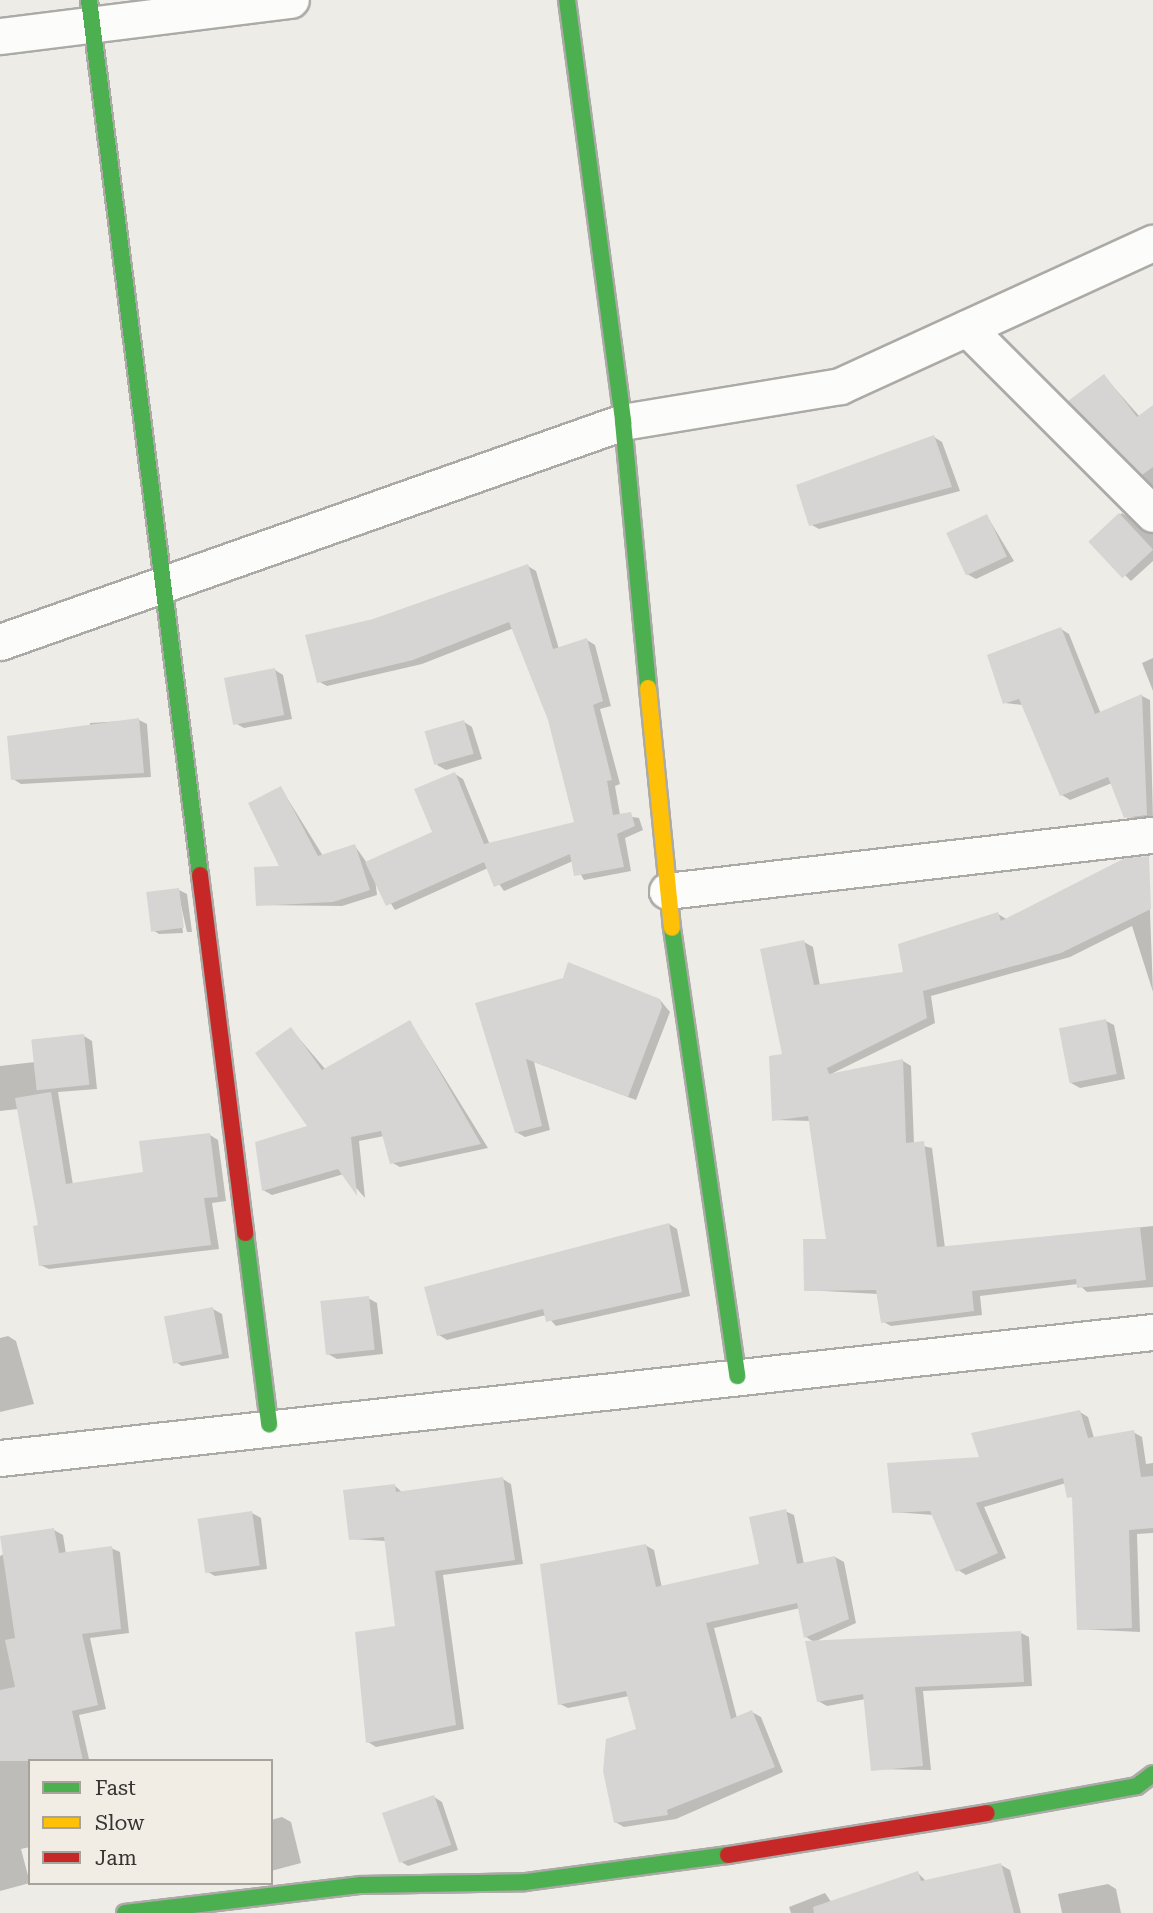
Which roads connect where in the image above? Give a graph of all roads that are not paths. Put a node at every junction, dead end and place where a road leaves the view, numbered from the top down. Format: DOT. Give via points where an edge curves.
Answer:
graph roads {
  1 [pos="291,0"];
  2 [pos="567,0"];
  3 [pos="91,12"];
  4 [pos="0,36"];
  5 [pos="1153,243"];
  6 [pos="967,328"];
  7 [pos="623,422"];
  8 [pos="1153,514"];
  9 [pos="164,586"];
  10 [pos="0,642"];
  11 [pos="1153,835"];
  12 [pos="667,891"];
  13 [pos="1153,1332"];
  14 [pos="737,1376"];
  15 [pos="270,1424"];
  16 [pos="0,1458"];
  17 [pos="1153,1774"];
  18 [pos="125,1913"];
  1 -- 3 [label="street"];
  2 -- 7 [label="street"];
  3 -- 4 [label="street"];
  3 -- 9 [label="street"];
  5 -- 6 [label="street"];
  6 -- 7 [label="street" via="840,386"];
  6 -- 8 [label="street"];
  7 -- 9 [label="street"];
  7 -- 12 [label="street"];
  9 -- 10 [label="street"];
  9 -- 15 [label="street"];
  11 -- 12 [label="street"];
  12 -- 14 [label="street"];
  13 -- 14 [label="street"];
  14 -- 15 [label="street"];
  15 -- 16 [label="street"];
  17 -- 18 [label="street" via="1137,1786 1053,1802 646,1868 525,1882 361,1885"];
}
